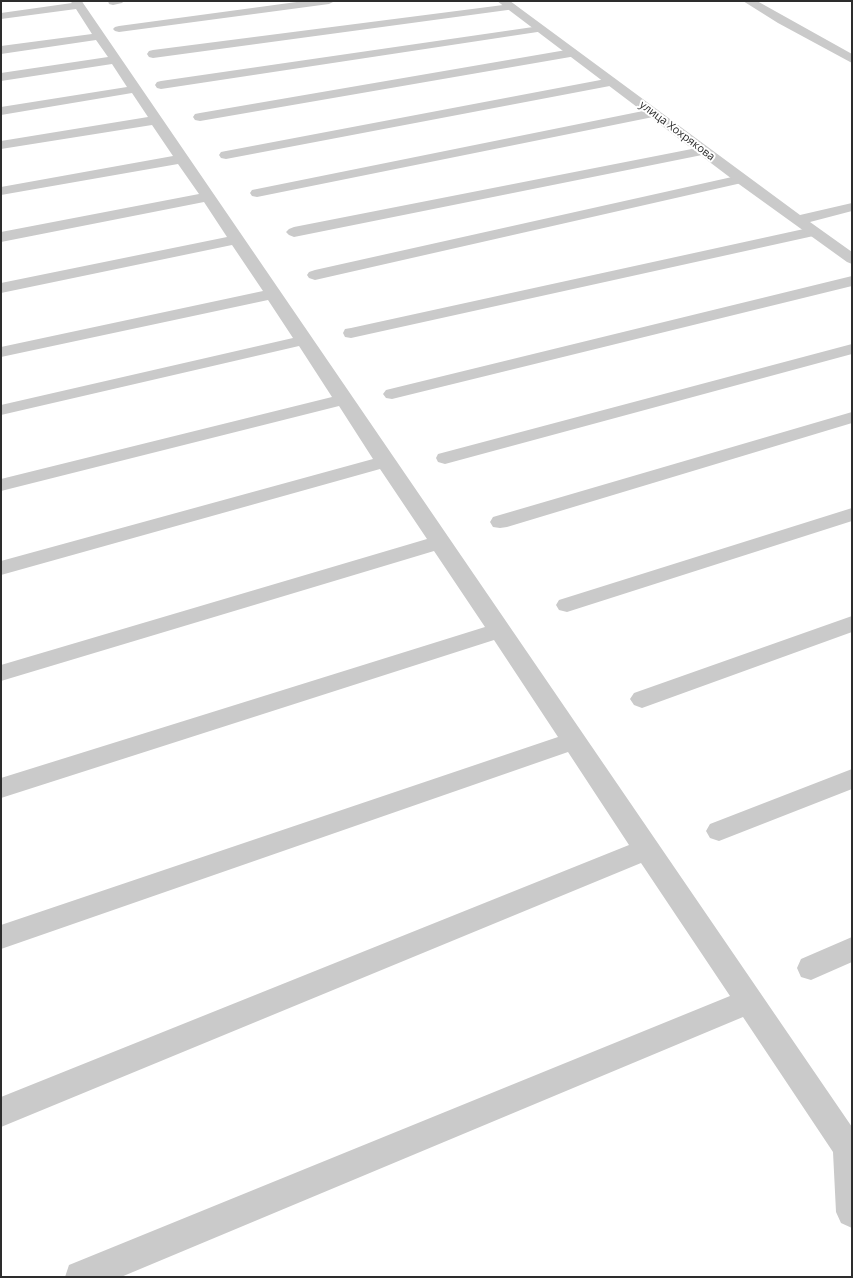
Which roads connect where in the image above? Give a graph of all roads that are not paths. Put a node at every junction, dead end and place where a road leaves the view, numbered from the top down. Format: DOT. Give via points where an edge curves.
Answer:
graph roads {
  1 [pos="329,1"];
  2 [pos="749,1"];
  3 [pos="78,3"];
  4 [pos="507,4"];
  5 [pos="1,16"];
  6 [pos="119,29"];
  7 [pos="540,29"];
  8 [pos="99,36"];
  9 [pos="1,50"];
  10 [pos="572,53"];
  11 [pos="153,54"];
  12 [pos="852,58"];
  13 [pos="115,60"];
  14 [pos="1,77"];
  15 [pos="611,82"];
  16 [pos="161,85"];
  17 [pos="136,89"];
  18 [pos="1,111"];
  19 [pos="653,113"];
  20 [pos="200,117"];
  21 [pos="156,120"];
  22 [pos="1,145"];
  23 [pos="702,151"];
  24 [pos="226,155"];
  25 [pos="182,159"];
  26 [pos="740,179"];
  27 [pos="1,191"];
  28 [pos="257,193"];
  29 [pos="208,197"];
  30 [pos="852,207"];
  31 [pos="798,220"];
  32 [pos="294,232"];
  33 [pos="813,232"];
  34 [pos="1,237"];
  35 [pos="237,240"];
  36 [pos="852,259"];
  37 [pos="315,275"];
  38 [pos="852,281"];
  39 [pos="1,288"];
  40 [pos="273,294"];
  41 [pos="351,333"];
  42 [pos="305,340"];
  43 [pos="852,349"];
  44 [pos="1,352"];
  45 [pos="392,394"];
  46 [pos="344,399"];
  47 [pos="1,410"];
  48 [pos="852,417"];
  49 [pos="445,458"];
  50 [pos="386,461"];
  51 [pos="1,485"];
  52 [pos="852,514"];
  53 [pos="500,522"];
  54 [pos="440,542"];
  55 [pos="1,568"];
  56 [pos="567,605"];
  57 [pos="852,624"];
  58 [pos="500,630"];
  59 [pos="1,673"];
  60 [pos="642,699"];
  61 [pos="574,741"];
  62 [pos="852,779"];
  63 [pos="1,788"];
  64 [pos="719,831"];
  65 [pos="647,849"];
  66 [pos="1,937"];
  67 [pos="852,949"];
  68 [pos="811,968"];
  69 [pos="750,1001"];
  70 [pos="1,1112"];
  71 [pos="850,1147"];
  72 [pos="852,1212"];
  73 [pos="81,1277"];
  1 -- 6 [label="street"];
  2 -- 12 [label="street"];
  3 -- 5 [label="street"];
  3 -- 8 [label="street"];
  4 -- 7 [label="street, улица Хохрякова"];
  4 -- 11 [label="street"];
  7 -- 10 [label="street, улица Хохрякова"];
  7 -- 16 [label="street"];
  8 -- 9 [label="street"];
  8 -- 13 [label="street"];
  10 -- 15 [label="street, улица Хохрякова"];
  10 -- 20 [label="street"];
  13 -- 14 [label="street"];
  13 -- 17 [label="street"];
  15 -- 19 [label="street, улица Хохрякова"];
  15 -- 24 [label="street"];
  17 -- 18 [label="street"];
  17 -- 21 [label="street"];
  19 -- 23 [label="street, улица Хохрякова"];
  19 -- 28 [label="street"];
  21 -- 22 [label="street"];
  21 -- 25 [label="street"];
  23 -- 26 [label="street, улица Хохрякова"];
  23 -- 32 [label="street"];
  25 -- 27 [label="street"];
  25 -- 29 [label="street"];
  26 -- 31 [label="street, улица Хохрякова"];
  26 -- 37 [label="street"];
  29 -- 34 [label="street"];
  29 -- 35 [label="street"];
  30 -- 31 [label="street"];
  31 -- 33 [label="street, улица Хохрякова"];
  33 -- 36 [label="street, улица Хохрякова"];
  33 -- 41 [label="street"];
  35 -- 39 [label="street"];
  35 -- 40 [label="street"];
  38 -- 45 [label="street"];
  40 -- 42 [label="street"];
  40 -- 44 [label="street"];
  42 -- 46 [label="street"];
  42 -- 47 [label="street"];
  43 -- 49 [label="street"];
  46 -- 50 [label="street"];
  46 -- 51 [label="street"];
  48 -- 53 [label="street"];
  50 -- 54 [label="street"];
  50 -- 55 [label="street"];
  52 -- 56 [label="street"];
  54 -- 58 [label="street"];
  54 -- 59 [label="street"];
  57 -- 60 [label="street"];
  58 -- 61 [label="street"];
  58 -- 63 [label="street"];
  61 -- 65 [label="street"];
  61 -- 66 [label="street"];
  62 -- 64 [label="street"];
  65 -- 69 [label="street"];
  65 -- 70 [label="street"];
  67 -- 68 [label="street"];
  69 -- 71 [label="street"];
  69 -- 73 [label="street"];
  71 -- 72 [label="street"];
}
